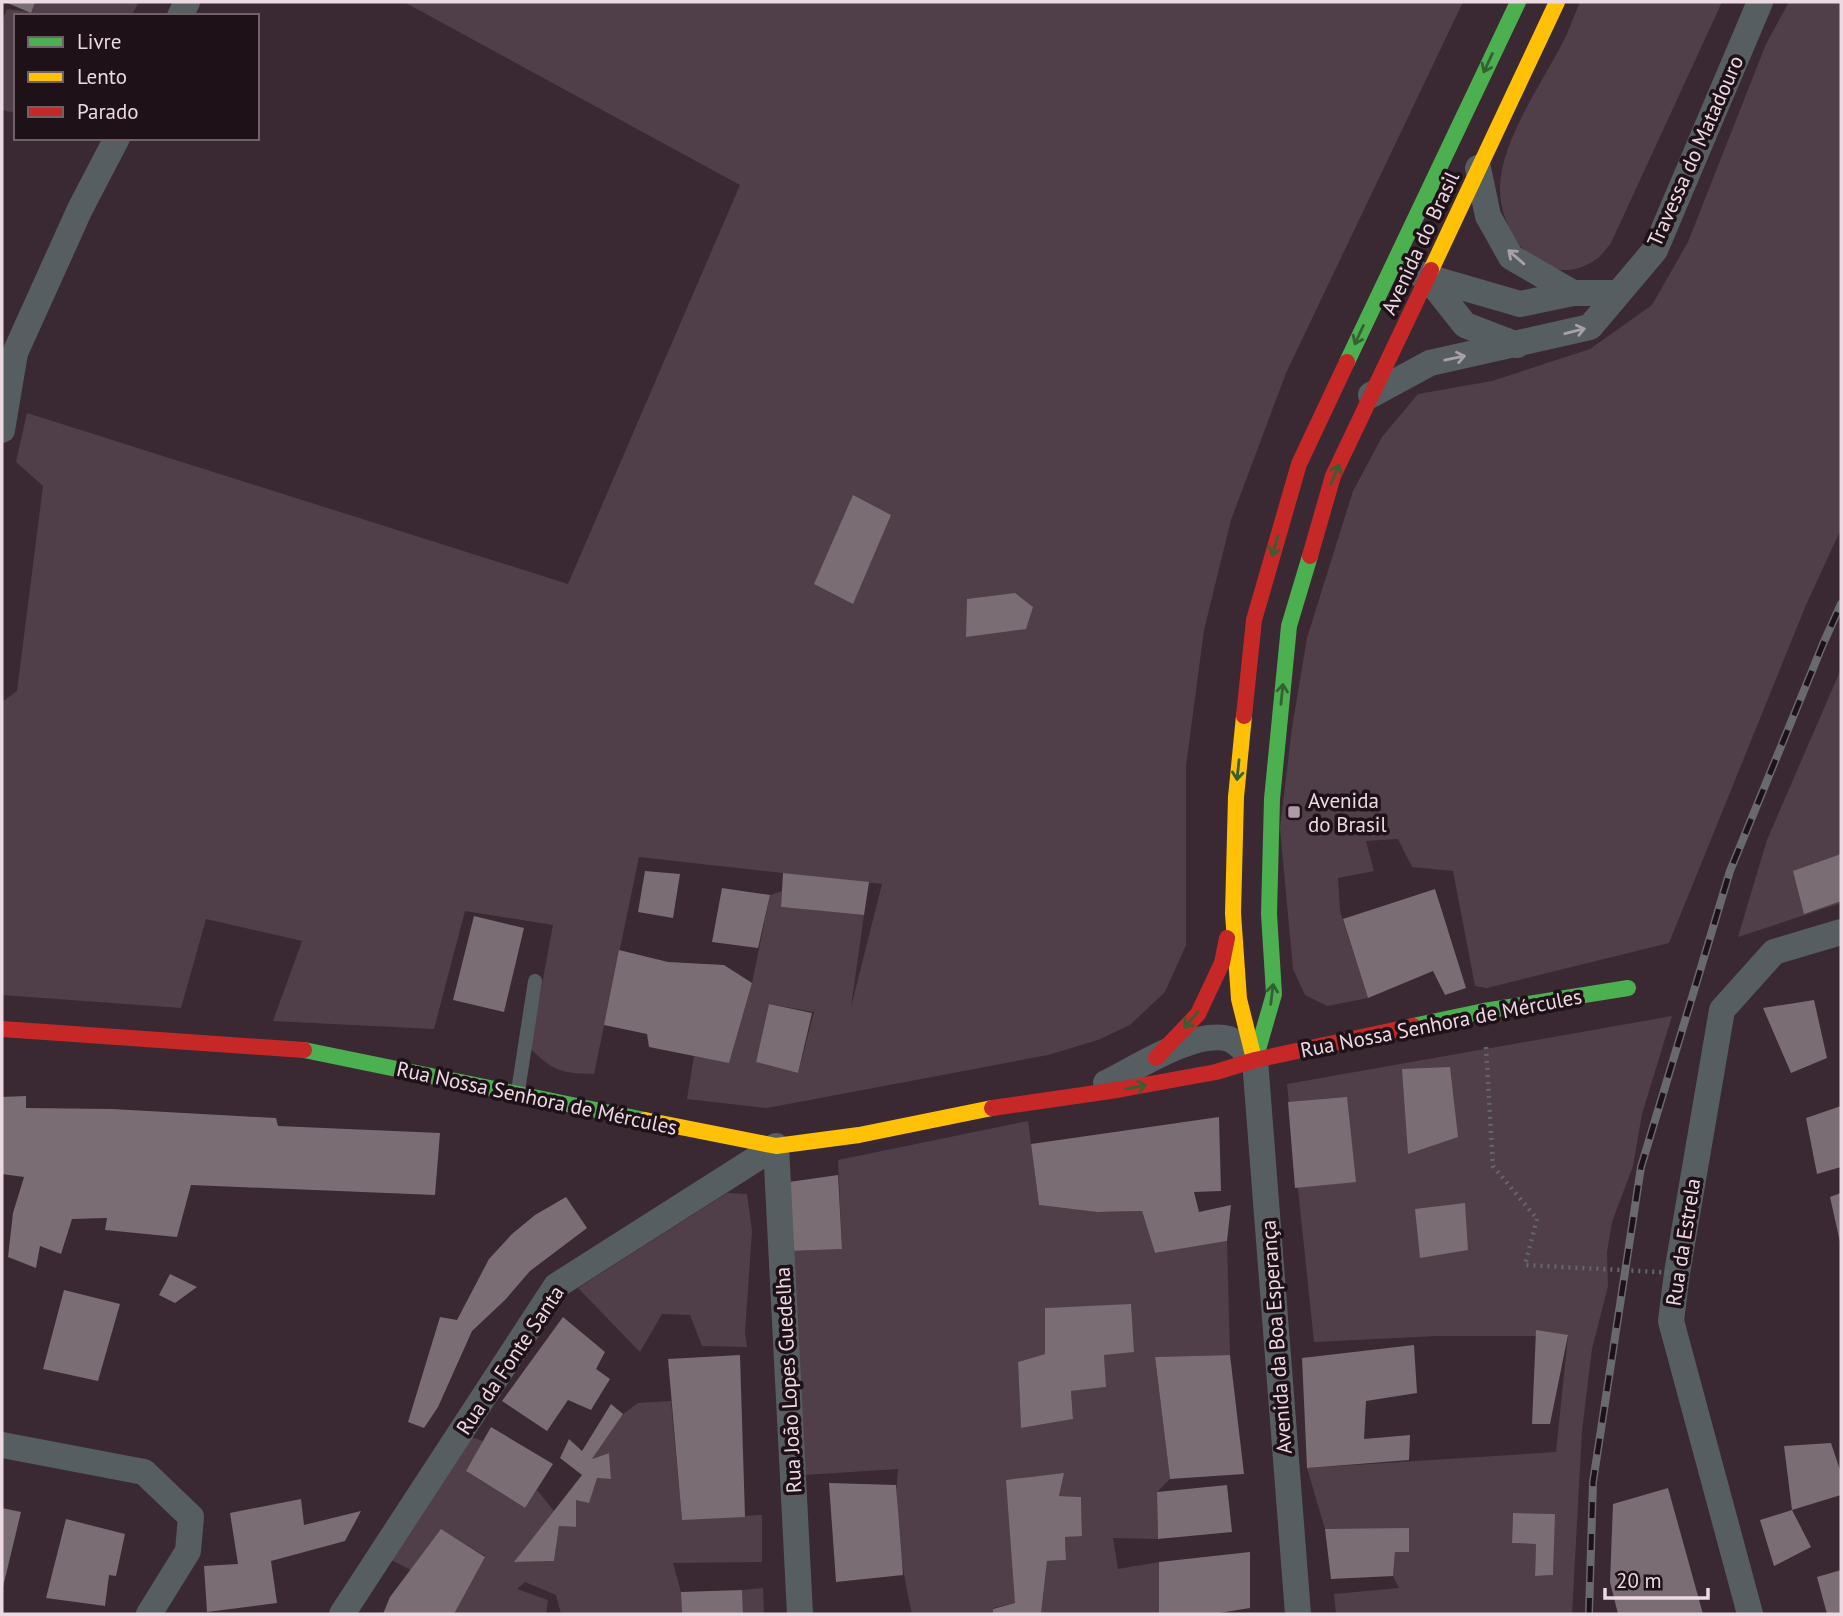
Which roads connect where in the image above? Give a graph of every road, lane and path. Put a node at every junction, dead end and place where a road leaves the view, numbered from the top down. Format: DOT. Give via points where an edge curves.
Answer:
graph roads {
  1 [pos="1518,2"];
  2 [pos="1557,2"];
  3 [pos="1760,2"];
  4 [pos="116,140"];
  5 [pos="1478,168"];
  6 [pos="1394,263"];
  7 [pos="1427,277"];
  8 [pos="1573,293"];
  9 [pos="1617,293"];
  10 [pos="1517,345"];
  11 [pos="1371,395"];
  12 [pos="2,430"];
  13 [pos="1233,913"];
  14 [pos="1841,932"];
  15 [pos="535,981"];
  16 [pos="1628,988"];
  17 [pos="1484,1011"];
  18 [pos="2,1029"];
  19 [pos="1156,1058"];
  20 [pos="1255,1060"];
  21 [pos="518,1092"];
  22 [pos="1068,1096"];
  23 [pos="776,1146"];
  24 [pos="1677,1273"];
  25 [pos="2,1445"];
  26 [pos="149,1614"];
  27 [pos="342,1614"];
  28 [pos="800,1614"];
  29 [pos="1298,1614"];
  30 [pos="1750,1614"];
  1 -- 6 [label="main road, Avenida do Brasil, one-way"];
  2 -- 5 [label="main road, Avenida do Brasil"];
  3 -- 9 [label="street, Travessa do Matadouro" via="1655,250"];
  4 -- 12 [label="street" via="15,353"];
  5 -- 7 [label="main road, Avenida do Brasil"];
  8 -- 5 [label="street, one-way" via="1511,257 1488,216"];
  6 -- 7 [label="street"];
  6 -- 13 [label="main road, Avenida do Brasil, one-way" via="1299,464 1254,620 1236,797"];
  7 -- 8 [label="street" via="1520,304"];
  7 -- 10 [label="street" via="1465,324"];
  7 -- 11 [label="main road, Avenida do Brasil"];
  8 -- 9 [label="street"];
  10 -- 9 [label="street, Travessa do Matadouro, one-way" via="1590,327"];
  11 -- 10 [label="street, Travessa do Matadouro, one-way" via="1430,363"];
  20 -- 11 [label="main road, Avenida do Brasil, one-way" via="1274,995 1269,914 1272,799 1289,626 1333,477"];
  13 -- 19 [label="main road, Avenida do Brasil, one-way" via="1222,963 1198,1014"];
  13 -- 20 [label="main road, Avenida do Brasil" via="1239,999"];
  14 -- 24 [label="street, Rua da Estrela" via="1774,952 1722,1010"];
  15 -- 21 [label="lane"];
  16 -- 17 [label="main road, Rua Nossa Senhora de Mércules"];
  17 -- 20 [label="main road, Rua Nossa Senhora de Mércules"];
  17 -- 24 [label="path, bridge" via="1493,1166 1537,1219 1525,1265"];
  18 -- 21 [label="main road, Rua Nossa Senhora de Mércules" via="310,1050"];
  19 -- 20 [label="street, Rua Nossa Senhora de Mércules" via="1206,1037 1231,1040"];
  19 -- 22 [label="street, Rua Nossa Senhora de Mércules" via="1105,1084"];
  22 -- 20 [label="main road, Rua Nossa Senhora de Mércules, one-way" via="1216,1073"];
  20 -- 29 [label="street, Avenida da Boa Esperança"];
  21 -- 23 [label="main road, Rua Nossa Senhora de Mércules"];
  22 -- 23 [label="main road, Rua Nossa Senhora de Mércules"];
  23 -- 27 [label="street, Rua da Fonte Santa" via="556,1286"];
  23 -- 28 [label="street, Rua João Lopes Guedelha"];
  24 -- 30 [label="street, Rua da Estrela" via="1671,1321"];
  25 -- 26 [label="street" via="144,1472 191,1517 187,1551"];
}
